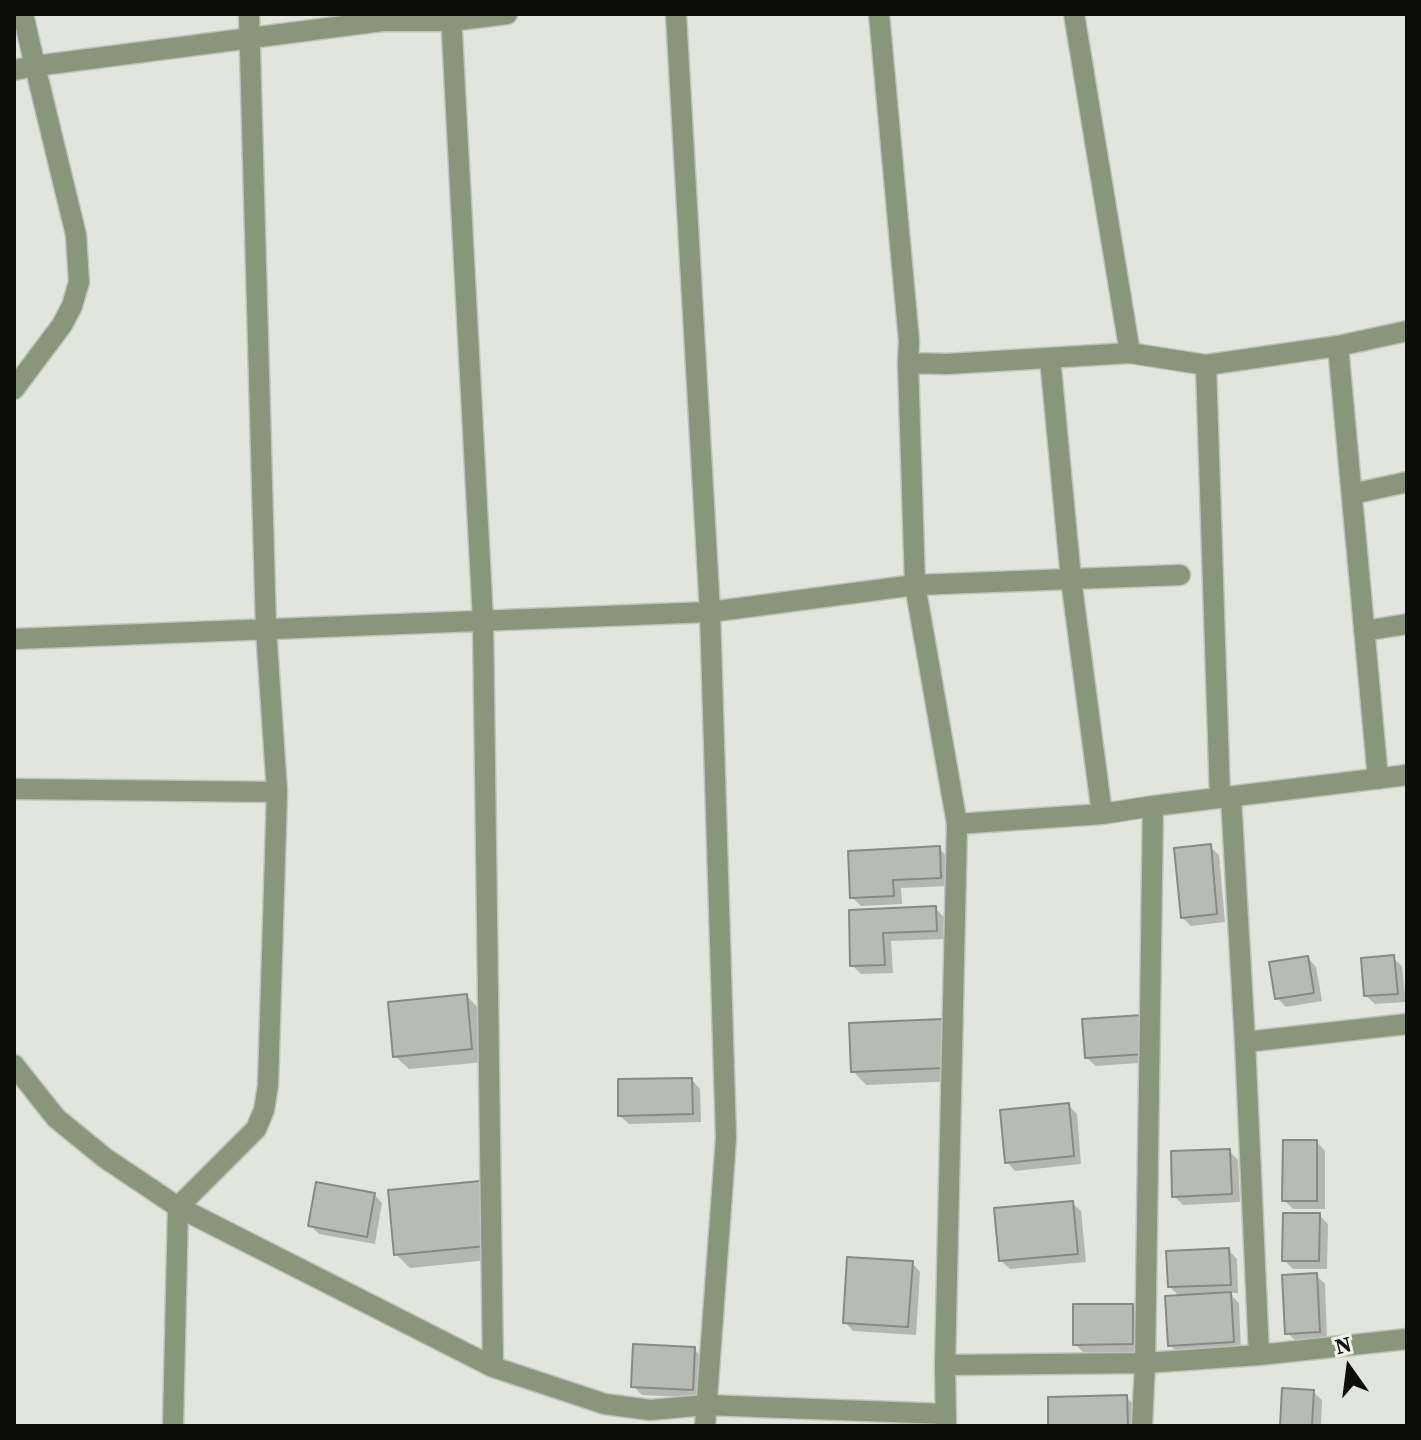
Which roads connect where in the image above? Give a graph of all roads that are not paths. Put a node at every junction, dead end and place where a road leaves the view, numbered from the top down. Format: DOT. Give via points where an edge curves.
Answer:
graph roads {
  1 [pos="23,14"];
  2 [pos="249,14"];
  3 [pos="507,14"];
  4 [pos="676,14"];
  5 [pos="879,14"];
  6 [pos="1074,14"];
  7 [pos="451,17"];
  8 [pos="251,39"];
  9 [pos="35,66"];
  10 [pos="14,70"];
  11 [pos="1407,331"];
  12 [pos="1338,346"];
  13 [pos="1130,353"];
  14 [pos="1050,358"];
  15 [pos="908,363"];
  16 [pos="1206,365"];
  17 [pos="14,389"];
  18 [pos="1407,482"];
  19 [pos="1352,494"];
  20 [pos="1180,575"];
  21 [pos="1071,579"];
  22 [pos="915,585"];
  23 [pos="710,612"];
  24 [pos="483,620"];
  25 [pos="1407,624"];
  26 [pos="266,629"];
  27 [pos="1364,631"];
  28 [pos="14,639"];
  29 [pos="1407,775"];
  30 [pos="1378,779"];
  31 [pos="14,789"];
  32 [pos="277,792"];
  33 [pos="1225,797"];
  34 [pos="1153,806"];
  35 [pos="1102,814"];
  36 [pos="957,824"];
  37 [pos="1407,1024"];
  38 [pos="1245,1042"];
  39 [pos="14,1065"];
  40 [pos="178,1207"];
  41 [pos="1407,1339"];
  42 [pos="1259,1355"];
  43 [pos="1145,1363"];
  44 [pos="945,1365"];
  45 [pos="493,1367"];
  46 [pos="706,1405"];
  47 [pos="946,1420"];
  48 [pos="173,1426"];
  49 [pos="705,1426"];
  50 [pos="1142,1426"];
  1 -- 9 [label="street"];
  2 -- 8 [label="street"];
  3 -- 7 [label="street"];
  4 -- 23 [label="street"];
  5 -- 15 [label="street"];
  6 -- 13 [label="street"];
  7 -- 8 [label="street"];
  7 -- 24 [label="street"];
  8 -- 9 [label="street"];
  8 -- 26 [label="street"];
  9 -- 10 [label="street"];
  9 -- 17 [label="street" via="76,235 79,282 62,325"];
  11 -- 12 [label="street"];
  12 -- 16 [label="street"];
  12 -- 19 [label="street"];
  13 -- 14 [label="street"];
  13 -- 16 [label="street"];
  14 -- 15 [label="street"];
  14 -- 21 [label="street"];
  15 -- 22 [label="street"];
  16 -- 33 [label="street"];
  18 -- 19 [label="street"];
  19 -- 27 [label="street"];
  20 -- 21 [label="street"];
  21 -- 22 [label="street"];
  21 -- 35 [label="street"];
  22 -- 23 [label="street"];
  22 -- 36 [label="street"];
  23 -- 24 [label="street"];
  23 -- 46 [label="street" via="726,1138"];
  24 -- 26 [label="street"];
  24 -- 45 [label="street"];
  25 -- 27 [label="street"];
  26 -- 28 [label="street"];
  26 -- 32 [label="street"];
  27 -- 30 [label="street"];
  29 -- 30 [label="street"];
  30 -- 33 [label="street"];
  31 -- 32 [label="street"];
  32 -- 40 [label="street" via="264,1110 256,1129"];
  33 -- 34 [label="street"];
  33 -- 38 [label="street"];
  34 -- 35 [label="street"];
  34 -- 43 [label="street"];
  35 -- 36 [label="street"];
  36 -- 44 [label="street"];
  37 -- 38 [label="street"];
  38 -- 42 [label="street"];
  39 -- 40 [label="street" via="56,1118"];
  40 -- 45 [label="street"];
  40 -- 48 [label="street"];
  41 -- 42 [label="street"];
  42 -- 43 [label="street"];
  43 -- 44 [label="street"];
  43 -- 50 [label="street"];
  44 -- 47 [label="street"];
  45 -- 46 [label="street" via="605,1404 650,1410"];
  46 -- 47 [label="street"];
  46 -- 49 [label="street"];
}
